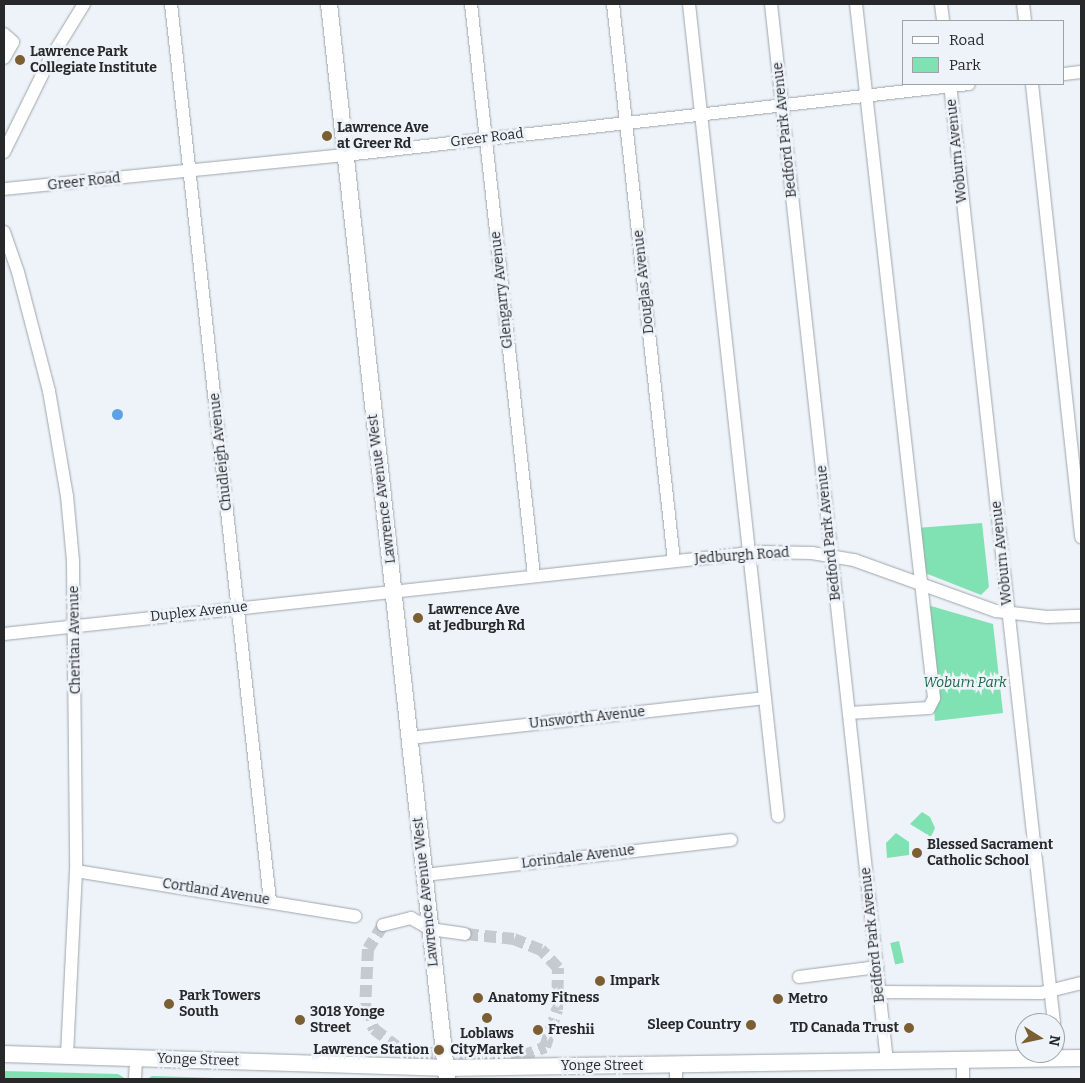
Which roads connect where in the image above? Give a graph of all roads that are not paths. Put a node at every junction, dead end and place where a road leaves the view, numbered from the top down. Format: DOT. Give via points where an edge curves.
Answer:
graph roads {
  1 [pos="84,4"];
  2 [pos="171,4"];
  3 [pos="329,4"];
  4 [pos="471,4"];
  5 [pos="613,4"];
  6 [pos="689,4"];
  7 [pos="771,4"];
  8 [pos="856,4"];
  9 [pos="941,4"];
  10 [pos="1023,4"];
  11 [pos="943,20"];
  12 [pos="1025,20"];
  13 [pos="4,34"];
  14 [pos="4,58"];
  15 [pos="1081,72"];
  16 [pos="1065,74"];
  17 [pos="950,85"];
  18 [pos="1032,85"];
  19 [pos="865,96"];
  20 [pos="782,106"];
  21 [pos="702,114"];
  22 [pos="626,123"];
  23 [pos="486,138"];
  24 [pos="4,152"];
  25 [pos="346,155"];
  26 [pos="190,171"];
  27 [pos="4,189"];
  28 [pos="4,232"];
  29 [pos="1081,537"];
  30 [pos="750,553"];
  31 [pos="832,556"];
  32 [pos="674,561"];
  33 [pos="534,576"];
  34 [pos="920,583"];
  35 [pos="394,591"];
  36 [pos="238,608"];
  37 [pos="1008,612"];
  38 [pos="1081,616"];
  39 [pos="75,626"];
  40 [pos="4,634"];
  41 [pos="764,698"];
  42 [pos="849,713"];
  43 [pos="410,738"];
  44 [pos="778,816"];
  45 [pos="731,840"];
  46 [pos="76,871"];
  47 [pos="424,875"];
  48 [pos="270,900"];
  49 [pos="355,916"];
  50 [pos="383,925"];
  51 [pos="430,929"];
  52 [pos="465,934"];
  53 [pos="877,967"];
  54 [pos="799,977"];
  55 [pos="1081,983"];
  56 [pos="1050,990"];
  57 [pos="880,992"];
  58 [pos="1053,1013"];
  59 [pos="4,1054"];
  60 [pos="67,1055"];
  61 [pos="136,1058"];
  62 [pos="1065,1058"];
  63 [pos="1081,1058"];
  64 [pos="1015,1059"];
  65 [pos="963,1061"];
  66 [pos="887,1062"];
  67 [pos="676,1072"];
  68 [pos="553,1073"];
  69 [pos="442,1074"];
  70 [pos="136,1079"];
  71 [pos="963,1079"];
  1 -- 24 [label="street" via="49,61"];
  2 -- 26 [label="street, Chudleigh Avenue"];
  3 -- 25 [label="main road, Lawrence Avenue West"];
  4 -- 23 [label="street, Glengarry Avenue"];
  5 -- 22 [label="street, Douglas Avenue"];
  6 -- 21 [label="street"];
  7 -- 20 [label="street, Bedford Park Avenue"];
  8 -- 19 [label="street"];
  9 -- 11 [label="street"];
  10 -- 12 [label="street"];
  13 -- 14 [label="street" via="13,42"];
  15 -- 16 [label="street"];
  17 -- 19 [label="street, Greer Road"];
  17 -- 37 [label="street, Woburn Avenue"];
  18 -- 29 [label="street"];
  19 -- 20 [label="street, Greer Road"];
  19 -- 34 [label="street"];
  20 -- 21 [label="street, Greer Road"];
  20 -- 31 [label="street, Bedford Park Avenue"];
  21 -- 22 [label="street, Greer Road"];
  21 -- 30 [label="street"];
  22 -- 23 [label="street, Greer Road"];
  22 -- 32 [label="street, Douglas Avenue"];
  23 -- 25 [label="street, Greer Road"];
  23 -- 33 [label="street, Glengarry Avenue"];
  25 -- 26 [label="street, Greer Road"];
  25 -- 35 [label="main road, Lawrence Avenue West"];
  26 -- 27 [label="street, Greer Road"];
  26 -- 36 [label="street, Chudleigh Avenue"];
  28 -- 39 [label="street, Cheritan Avenue" via="40,352 60,446 70,522"];
  30 -- 31 [label="street, Jedburgh Road"];
  30 -- 32 [label="street, Jedburgh Road"];
  30 -- 41 [label="street"];
  31 -- 34 [label="street, Jedburgh Road"];
  31 -- 42 [label="street, Bedford Park Avenue"];
  32 -- 33 [label="street, Jedburgh Road"];
  33 -- 35 [label="street, Jedburgh Road"];
  34 -- 37 [label="street, Jedburgh Road"];
  34 -- 42 [label="street" via="934,704 929,708"];
  35 -- 36 [label="street, Duplex Avenue"];
  35 -- 43 [label="main road, Lawrence Avenue West"];
  36 -- 39 [label="street, Duplex Avenue"];
  36 -- 48 [label="street, Chudleigh Avenue"];
  37 -- 38 [label="street, Jedburgh Road" via="1047,617"];
  37 -- 56 [label="street, Woburn Avenue"];
  39 -- 40 [label="street, Duplex Avenue"];
  39 -- 46 [label="street, Cheritan Avenue"];
  41 -- 43 [label="street, Unsworth Avenue"];
  41 -- 44 [label="street"];
  42 -- 53 [label="street, Bedford Park Avenue"];
  43 -- 47 [label="main road, Lawrence Avenue West"];
  45 -- 47 [label="street, Lorindale Avenue"];
  46 -- 48 [label="street, Cortland Avenue"];
  46 -- 60 [label="street, Cheritan Avenue"];
  47 -- 51 [label="main road, Lawrence Avenue West"];
  48 -- 49 [label="street, Cortland Avenue"];
  50 -- 51 [label="street" via="411,918"];
  51 -- 52 [label="street"];
  51 -- 69 [label="main road, Lawrence Avenue West" via="434,974 432,1004"];
  53 -- 54 [label="street"];
  53 -- 57 [label="street, Bedford Park Avenue"];
  55 -- 56 [label="street"];
  56 -- 57 [label="street" via="1041,993"];
  56 -- 58 [label="street, Woburn Avenue"];
  57 -- 66 [label="street, Bedford Park Avenue"];
  59 -- 60 [label="main road, Yonge Street"];
  60 -- 61 [label="main road, Yonge Street"];
  61 -- 69 [label="main road, Yonge Street"];
  61 -- 70 [label="street"];
  62 -- 63 [label="main road, Yonge Street"];
  64 -- 65 [label="main road, Yonge Street"];
  65 -- 66 [label="main road, Yonge Street"];
  65 -- 71 [label="street"];
  66 -- 67 [label="main road, Yonge Street"];
  67 -- 68 [label="main road, Yonge Street"];
  68 -- 69 [label="main road, Yonge Street"];
}
